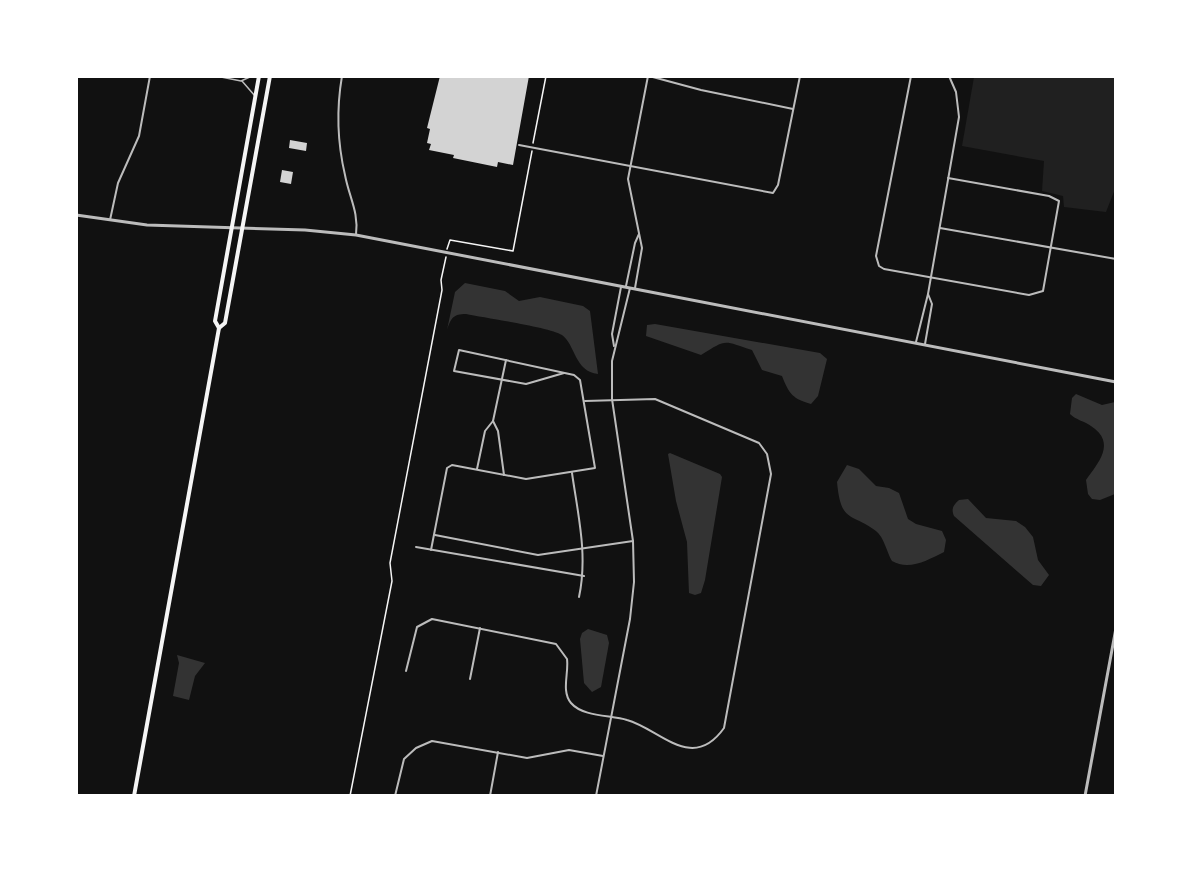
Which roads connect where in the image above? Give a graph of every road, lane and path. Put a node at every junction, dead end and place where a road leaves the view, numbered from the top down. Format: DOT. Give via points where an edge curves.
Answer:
graph roads {
  1 [pos="150,76"];
  2 [pos="216,76"];
  3 [pos="252,76"];
  4 [pos="259,76"];
  5 [pos="270,76"];
  6 [pos="342,76"];
  7 [pos="546,76"];
  8 [pos="649,76"];
  9 [pos="800,76"];
  10 [pos="911,76"];
  11 [pos="949,76"];
  12 [pos="241,81"];
  13 [pos="256,97"];
  14 [pos="793,109"];
  15 [pos="519,145"];
  16 [pos="532,147"];
  17 [pos="629,166"];
  18 [pos="948,178"];
  19 [pos="76,215"];
  20 [pos="110,221"];
  21 [pos="232,228"];
  22 [pos="940,228"];
  23 [pos="242,229"];
  24 [pos="639,234"];
  25 [pos="356,235"];
  26 [pos="1053,248"];
  27 [pos="447,252"];
  28 [pos="1116,259"];
  29 [pos="931,277"];
  30 [pos="621,286"];
  31 [pos="628,287"];
  32 [pos="635,289"];
  33 [pos="928,294"];
  34 [pos="219,328"];
  35 [pos="916,342"];
  36 [pos="925,344"];
  37 [pos="614,346"];
  38 [pos="506,360"];
  39 [pos="564,374"];
  40 [pos="502,379"];
  41 [pos="1116,382"];
  42 [pos="612,399"];
  43 [pos="585,401"];
  44 [pos="493,421"];
  45 [pos="477,470"];
  46 [pos="572,473"];
  47 [pos="504,475"];
  48 [pos="434,535"];
  49 [pos="633,541"];
  50 [pos="416,547"];
  51 [pos="584,549"];
  52 [pos="431,550"];
  53 [pos="584,576"];
  54 [pos="579,597"];
  55 [pos="480,628"];
  56 [pos="1116,628"];
  57 [pos="406,670"];
  58 [pos="470,679"];
  59 [pos="610,716"];
  60 [pos="498,752"];
  61 [pos="603,756"];
  62 [pos="134,795"];
  63 [pos="350,795"];
  64 [pos="395,795"];
  65 [pos="490,795"];
  66 [pos="596,795"];
  67 [pos="1085,795"];
  1 -- 20 [label="street" via="139,136 118,183"];
  2 -- 12 [label="lane"];
  3 -- 12 [label="lane"];
  4 -- 13 [label="main road"];
  5 -- 23 [label="main road"];
  6 -- 25 [label="street" via="338,140 357,214"];
  7 -- 16 [label="path"];
  8 -- 14 [label="street"];
  8 -- 17 [label="street"];
  9 -- 14 [label="street"];
  10 -- 29 [label="street" via="876,261 884,269"];
  11 -- 18 [label="street" via="956,92 959,117"];
  12 -- 13 [label="lane"];
  13 -- 21 [label="main road"];
  14 -- 17 [label="street" via="775,192"];
  15 -- 16 [label="street"];
  16 -- 17 [label="street"];
  16 -- 27 [label="path" via="513,251 450,240"];
  17 -- 24 [label="street"];
  18 -- 22 [label="street"];
  18 -- 26 [label="street" via="1056,198 1060,203"];
  19 -- 20 [label="street"];
  20 -- 21 [label="street"];
  21 -- 23 [label="street"];
  21 -- 34 [label="main road" via="215,321"];
  22 -- 26 [label="street"];
  22 -- 29 [label="street"];
  23 -- 25 [label="street"];
  23 -- 34 [label="main road" via="225,323"];
  24 -- 31 [label="street"];
  24 -- 32 [label="street" via="642,248"];
  25 -- 27 [label="street"];
  26 -- 28 [label="street"];
  26 -- 29 [label="street" via="1045,287 1035,295"];
  27 -- 30 [label="street"];
  27 -- 63 [label="path" via="390,563 392,581"];
  29 -- 33 [label="street"];
  30 -- 31 [label="street"];
  30 -- 37 [label="street" via="612,333"];
  31 -- 32 [label="street"];
  31 -- 37 [label="street" via="620,338"];
  32 -- 35 [label="street"];
  33 -- 35 [label="street"];
  33 -- 36 [label="street" via="932,304"];
  34 -- 62 [label="main road"];
  35 -- 36 [label="street"];
  36 -- 41 [label="street"];
  37 -- 42 [label="street"];
  38 -- 39 [label="street"];
  38 -- 40 [label="street"];
  38 -- 40 [label="street" via="459,350 454,370"];
  39 -- 40 [label="street" via="526,384"];
  39 -- 43 [label="street" via="580,380"];
  40 -- 44 [label="street"];
  42 -- 43 [label="street"];
  42 -- 49 [label="street"];
  42 -- 59 [label="street" via="655,399 759,443 770,461 768,494 724,728 702,746 683,746 659,738 634,722"];
  43 -- 46 [label="street" via="595,468"];
  44 -- 45 [label="street" via="485,431"];
  44 -- 47 [label="street"];
  45 -- 47 [label="street"];
  45 -- 48 [label="street" via="452,465 447,468"];
  46 -- 47 [label="street" via="526,479"];
  46 -- 51 [label="street"];
  48 -- 51 [label="street" via="538,555"];
  48 -- 52 [label="street"];
  49 -- 51 [label="street"];
  49 -- 59 [label="street" via="630,619"];
  50 -- 52 [label="street"];
  51 -- 53 [label="street"];
  52 -- 53 [label="street"];
  53 -- 54 [label="street"];
  55 -- 57 [label="street" via="432,619 423,622 412,636"];
  55 -- 58 [label="street"];
  55 -- 59 [label="street" via="556,644 567,659 565,685 569,701 581,710"];
  56 -- 67 [label="street"];
  59 -- 61 [label="street"];
  60 -- 61 [label="street" via="536,758 569,750"];
  60 -- 64 [label="street" via="438,742 424,744 400,767"];
  60 -- 65 [label="street"];
  61 -- 66 [label="street"];
}
